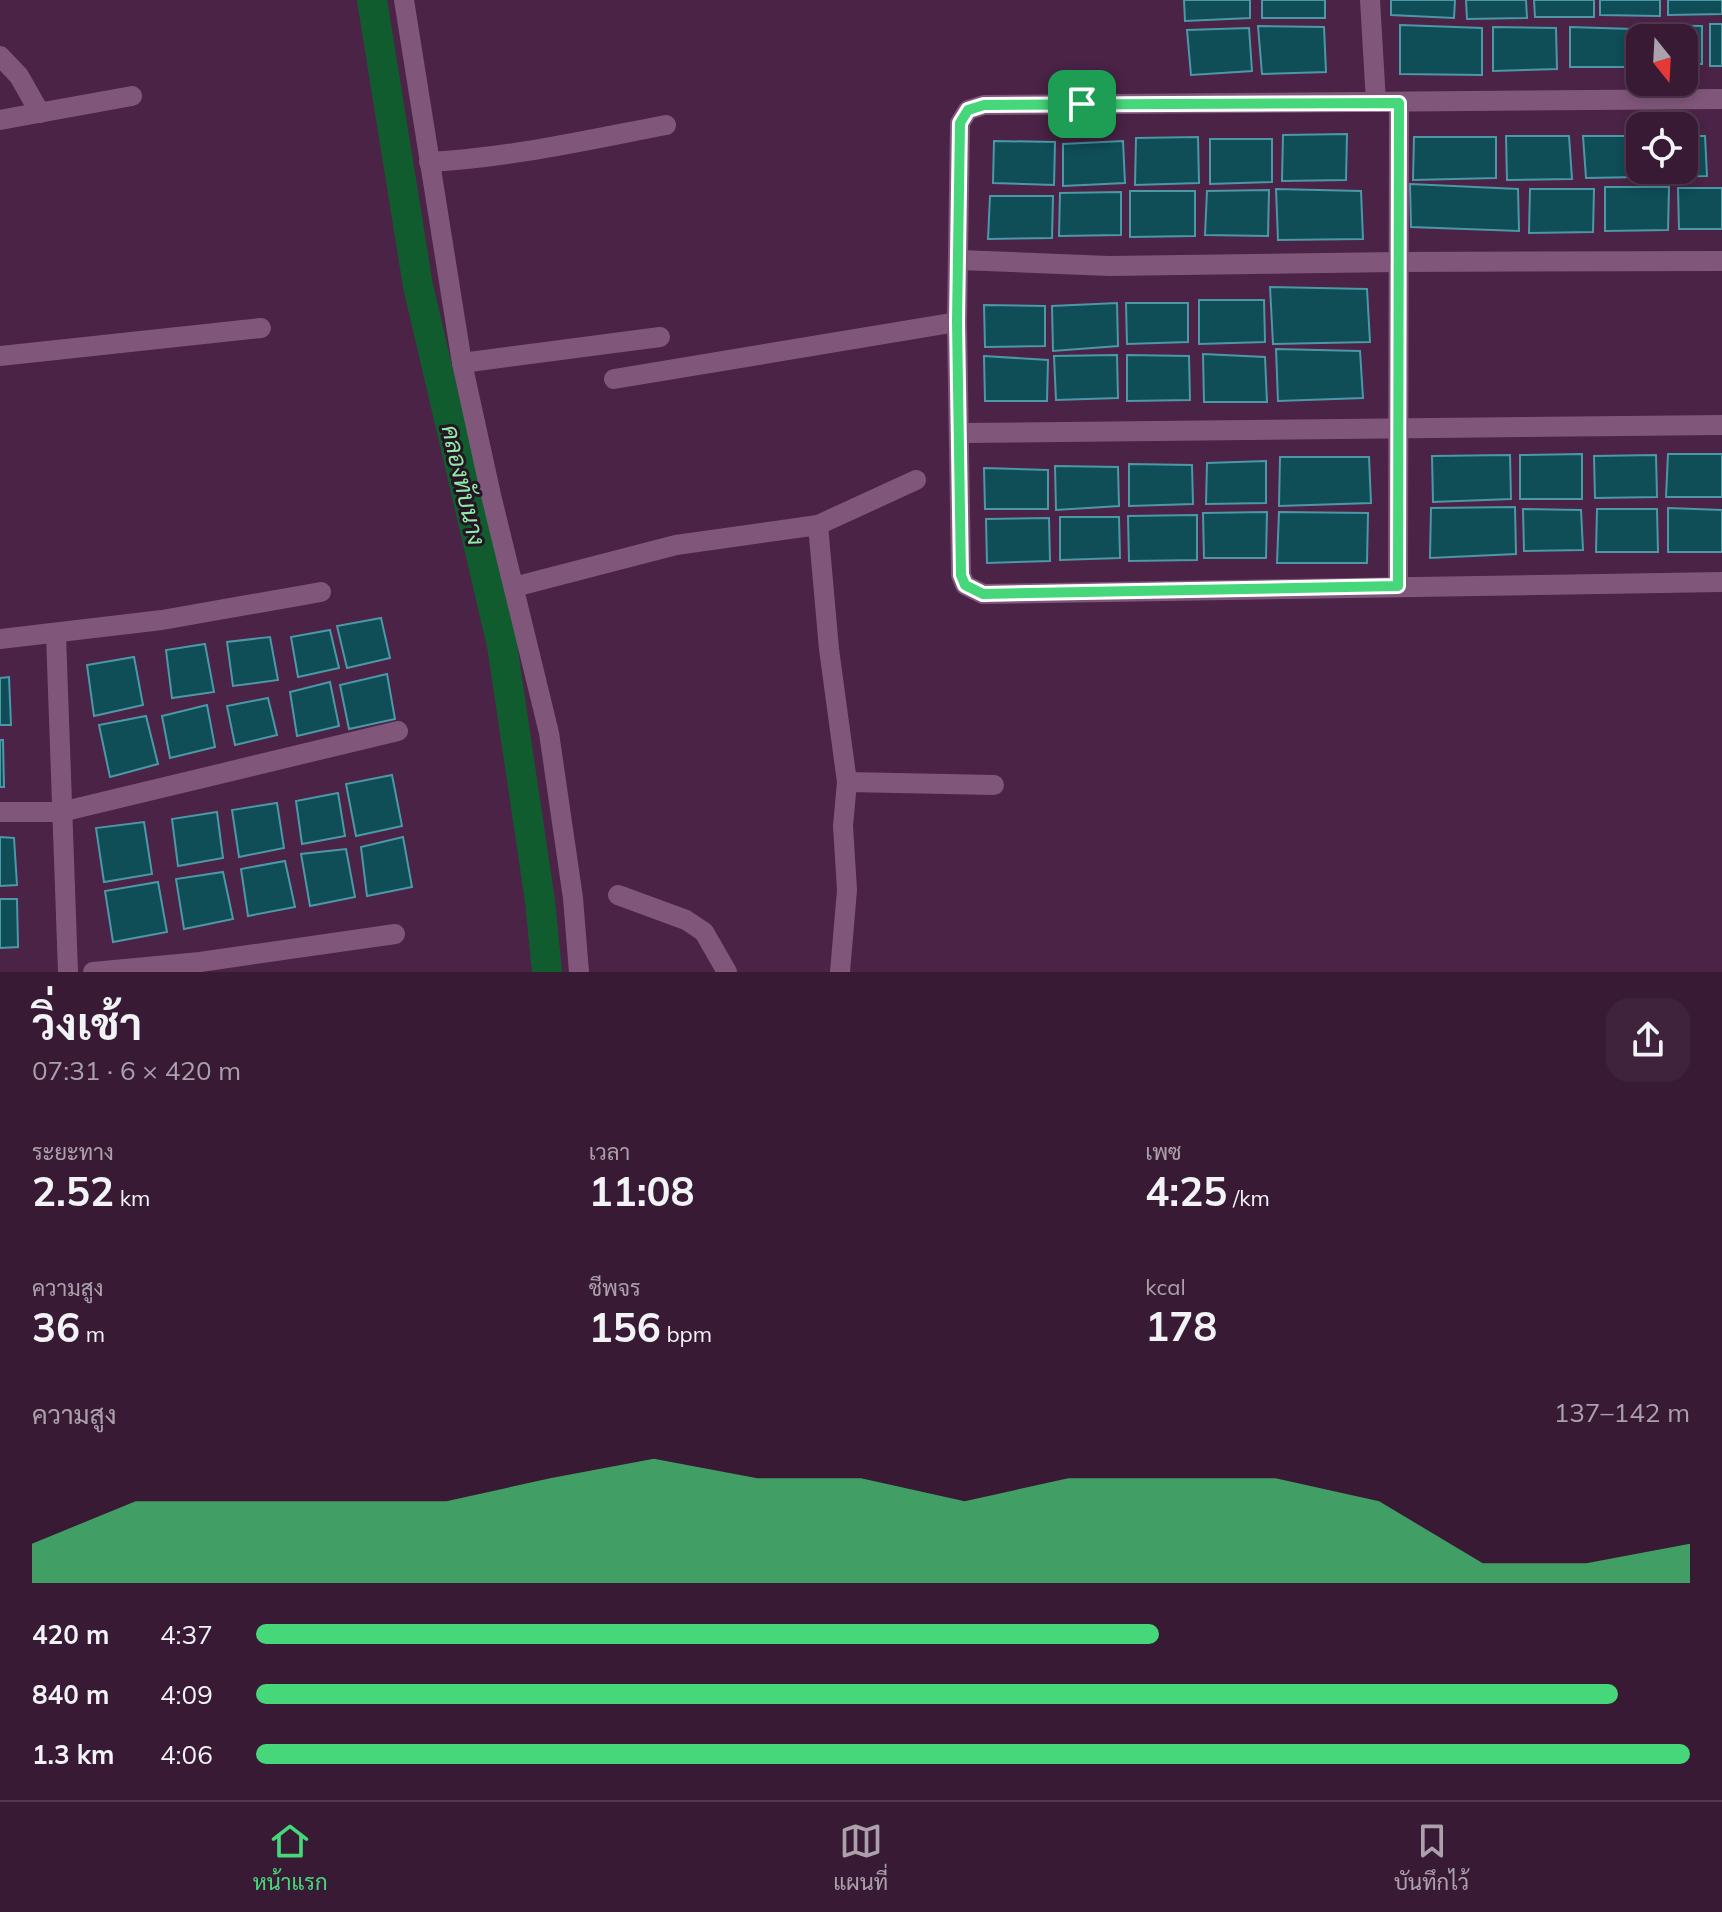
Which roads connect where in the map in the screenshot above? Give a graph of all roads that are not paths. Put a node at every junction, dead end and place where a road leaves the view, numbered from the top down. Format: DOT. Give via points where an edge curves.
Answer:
graph roads {
  1 [pos="404,0"];
  2 [pos="1370,0"];
  3 [pos="0,56"];
  4 [pos="132,96"];
  5 [pos="1722,99"];
  6 [pos="1376,102"];
  7 [pos="1399,103"];
  8 [pos="40,113"];
  9 [pos="0,120"];
  10 [pos="666,125"];
  11 [pos="429,162"];
  12 [pos="959,260"];
  13 [pos="1722,261"];
  14 [pos="1397,262"];
  15 [pos="957,322"];
  16 [pos="261,328"];
  17 [pos="660,337"];
  18 [pos="0,356"];
  19 [pos="462,363"];
  20 [pos="614,379"];
  21 [pos="1722,425"];
  22 [pos="1399,427"];
  23 [pos="959,433"];
  24 [pos="916,480"];
  25 [pos="818,525"];
  26 [pos="1722,582"];
  27 [pos="1398,586"];
  28 [pos="514,587"];
  29 [pos="321,592"];
  30 [pos="56,635"];
  31 [pos="0,639"];
  32 [pos="398,731"];
  33 [pos="847,782"];
  34 [pos="994,785"];
  35 [pos="0,812"];
  36 [pos="61,812"];
  37 [pos="618,895"];
  38 [pos="395,934"];
  39 [pos="68,972"];
  40 [pos="93,972"];
  41 [pos="579,972"];
  42 [pos="727,972"];
  43 [pos="840,972"];
  1 -- 11 [label="street"];
  2 -- 6 [label="street"];
  3 -- 8 [label="street" via="19,76"];
  4 -- 8 [label="street"];
  5 -- 7 [label="street"];
  6 -- 7 [label="street"];
  6 -- 12 [label="street" via="984,105 968,110 960,123"];
  7 -- 14 [label="street"];
  8 -- 9 [label="street"];
  10 -- 11 [label="street" via="523,152"];
  11 -- 19 [label="street"];
  12 -- 14 [label="street" via="1109,266"];
  12 -- 15 [label="street"];
  13 -- 14 [label="street"];
  14 -- 22 [label="street"];
  15 -- 20 [label="street"];
  15 -- 23 [label="street"];
  16 -- 18 [label="street"];
  17 -- 19 [label="street"];
  19 -- 28 [label="street"];
  21 -- 22 [label="street"];
  22 -- 23 [label="street"];
  22 -- 27 [label="street"];
  23 -- 27 [label="street" via="961,575 965,585 983,594"];
  24 -- 25 [label="street"];
  25 -- 28 [label="street" via="676,545"];
  25 -- 33 [label="street"];
  26 -- 27 [label="street"];
  28 -- 41 [label="street" via="549,733"];
  29 -- 30 [label="street"];
  30 -- 31 [label="street"];
  30 -- 36 [label="street"];
  32 -- 36 [label="street"];
  33 -- 34 [label="street"];
  33 -- 43 [label="street"];
  35 -- 36 [label="street"];
  36 -- 39 [label="street"];
  37 -- 42 [label="street" via="704,932"];
  38 -- 40 [label="street"];
}
